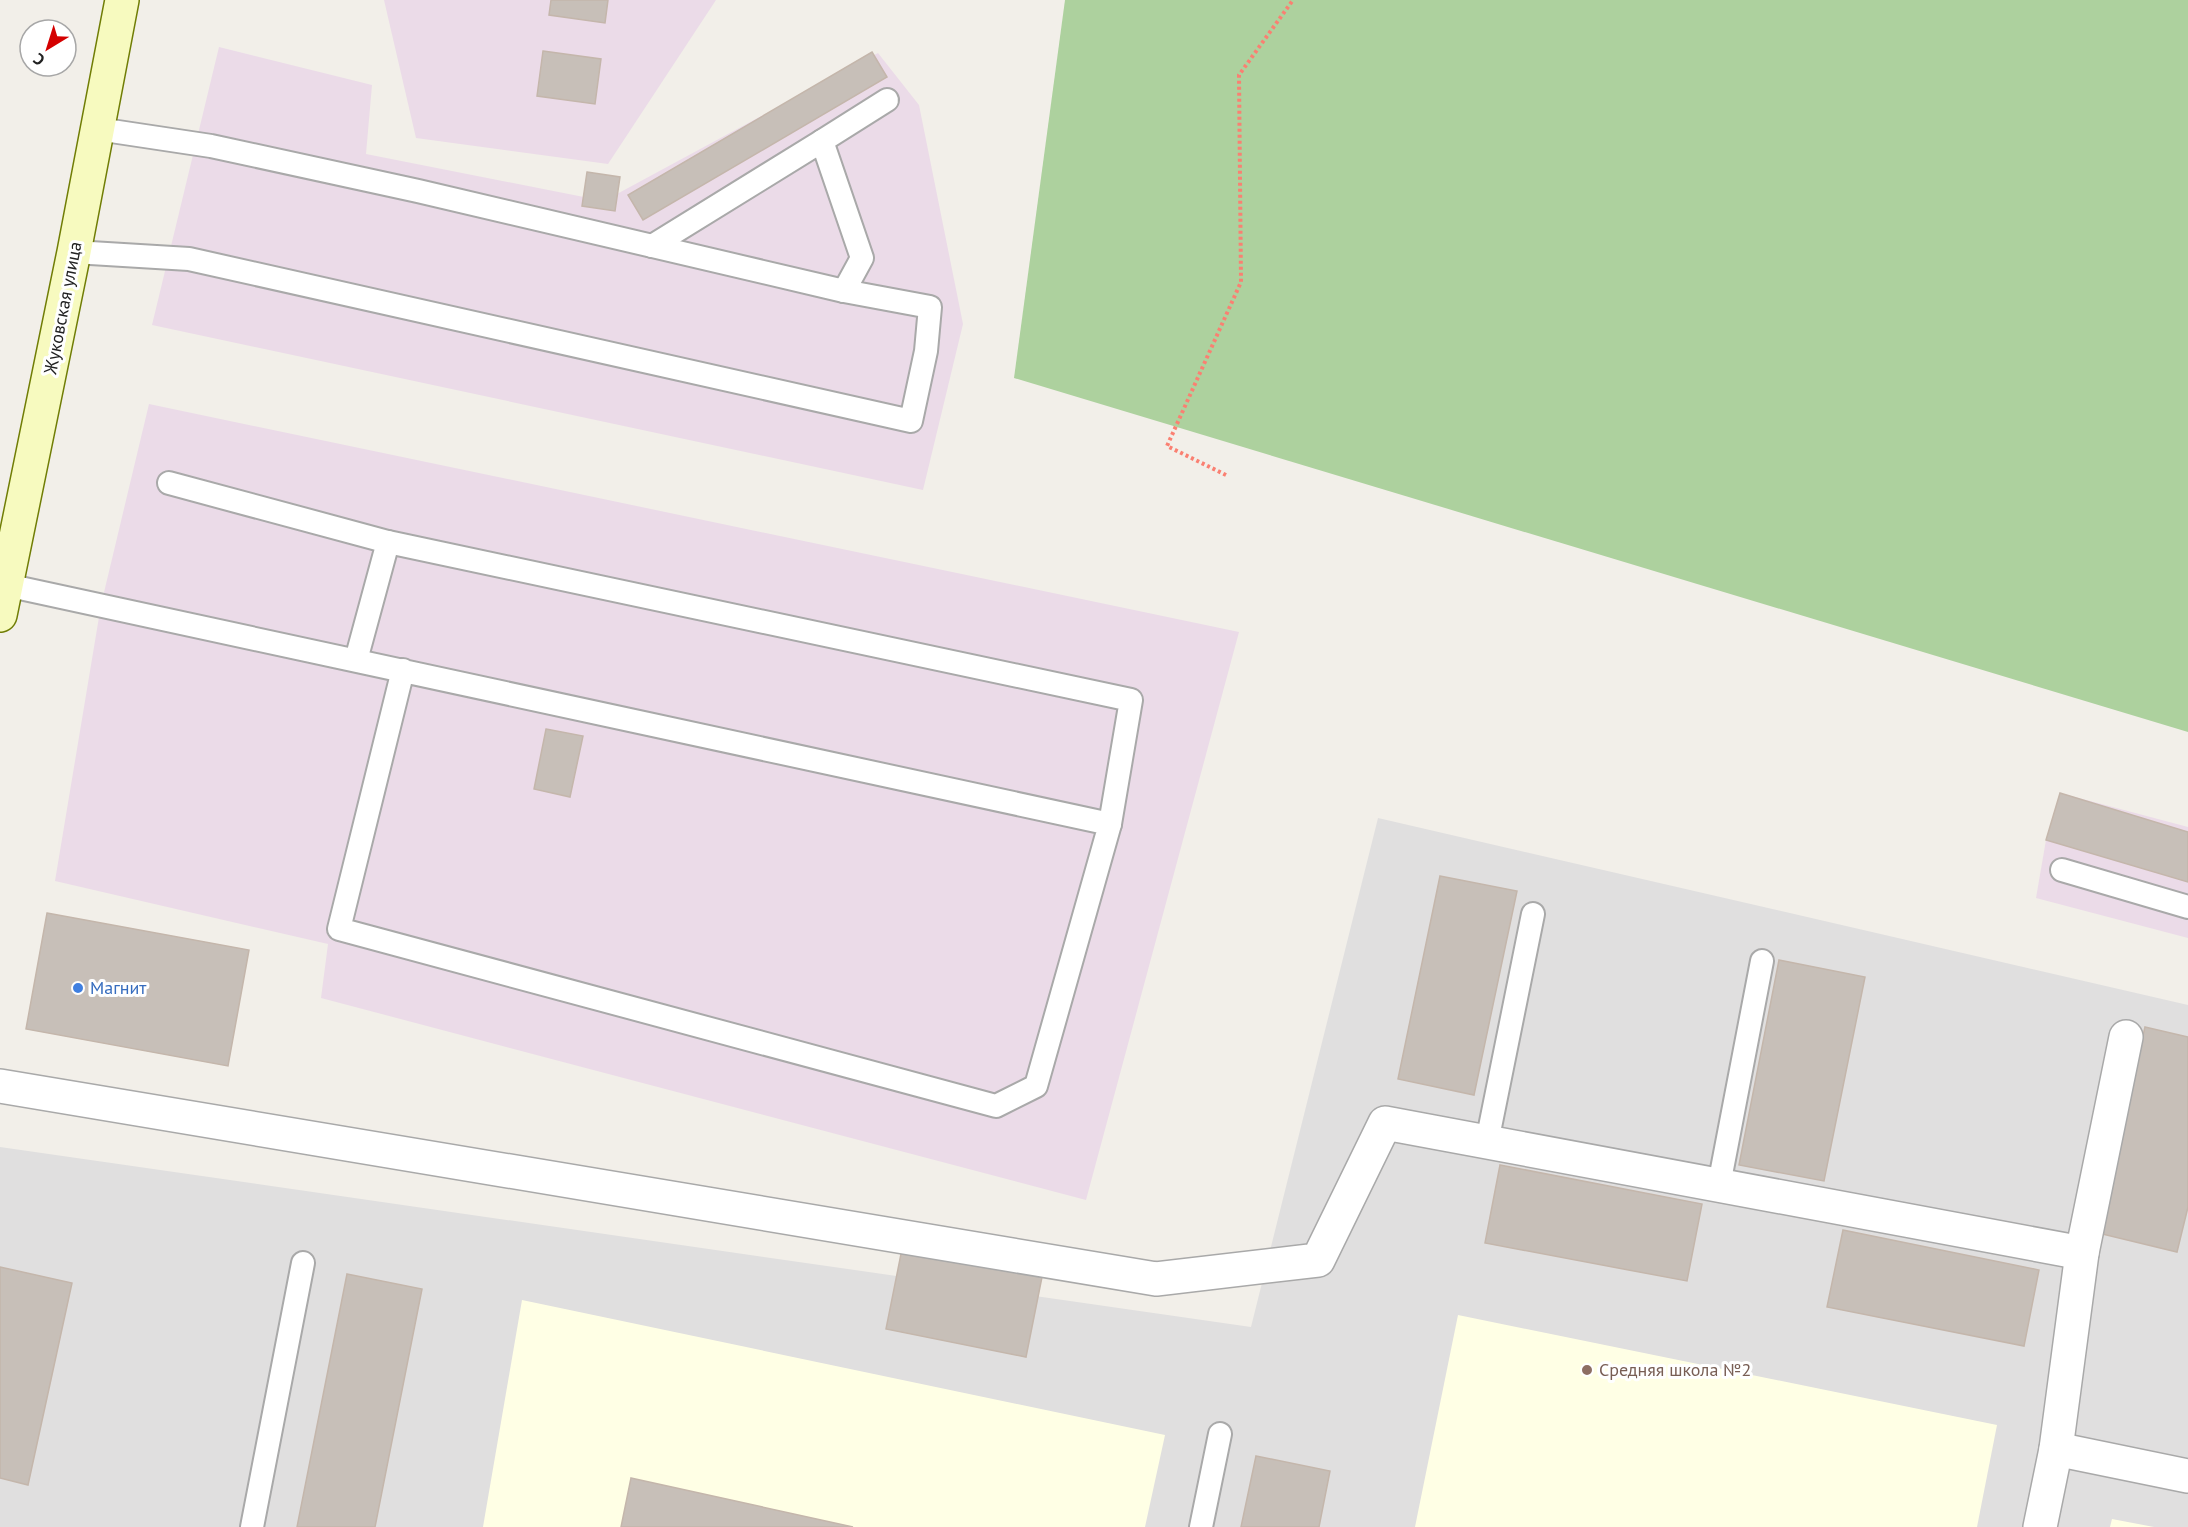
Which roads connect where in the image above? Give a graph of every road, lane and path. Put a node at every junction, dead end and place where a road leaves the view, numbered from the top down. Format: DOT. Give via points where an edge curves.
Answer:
graph roads {
  1 [pos="122,0"];
  2 [pos="1293,0"];
  3 [pos="887,100"];
  4 [pos="98,129"];
  5 [pos="822,141"];
  6 [pos="652,246"];
  7 [pos="74,252"];
  8 [pos="844,291"];
  9 [pos="1226,475"];
  10 [pos="169,483"];
  11 [pos="388,542"];
  12 [pos="3,600"];
  13 [pos="356,660"];
  14 [pos="403,670"];
  15 [pos="1110,824"];
  16 [pos="2062,870"];
  17 [pos="2188,907"];
  18 [pos="1533,914"];
  19 [pos="1762,961"];
  20 [pos="2126,1037"];
  21 [pos="0,1086"];
  22 [pos="1488,1142"];
  23 [pos="1719,1185"];
  24 [pos="2082,1253"];
  25 [pos="303,1263"];
  26 [pos="1220,1434"];
  27 [pos="2056,1449"];
  28 [pos="2188,1476"];
  29 [pos="252,1527"];
  30 [pos="1201,1527"];
  31 [pos="2040,1527"];
  1 -- 4 [label="main road, Жуковская улица"];
  2 -- 9 [label="path" via="1239,75 1241,282 1167,446"];
  3 -- 5 [label="lane"];
  4 -- 6 [label="lane" via="211,146"];
  4 -- 7 [label="main road, Жуковская улица"];
  5 -- 6 [label="lane"];
  5 -- 8 [label="lane" via="862,258"];
  6 -- 8 [label="lane"];
  7 -- 8 [label="lane" via="189,259 911,421 926,351 930,308"];
  7 -- 12 [label="main road, Жуковская улица"];
  10 -- 11 [label="lane"];
  11 -- 13 [label="lane"];
  11 -- 15 [label="lane" via="1131,700"];
  12 -- 13 [label="lane"];
  13 -- 14 [label="lane"];
  14 -- 15 [label="lane"];
  14 -- 15 [label="lane" via="339,928 996,1106 1036,1086"];
  16 -- 17 [label="lane"];
  18 -- 22 [label="lane"];
  19 -- 23 [label="lane"];
  20 -- 24 [label="street"];
  21 -- 22 [label="street" via="1156,1279 1318,1260 1385,1123"];
  22 -- 23 [label="street"];
  23 -- 24 [label="street"];
  24 -- 27 [label="street"];
  25 -- 29 [label="lane"];
  26 -- 30 [label="lane"];
  27 -- 28 [label="street"];
  27 -- 31 [label="street"];
}
